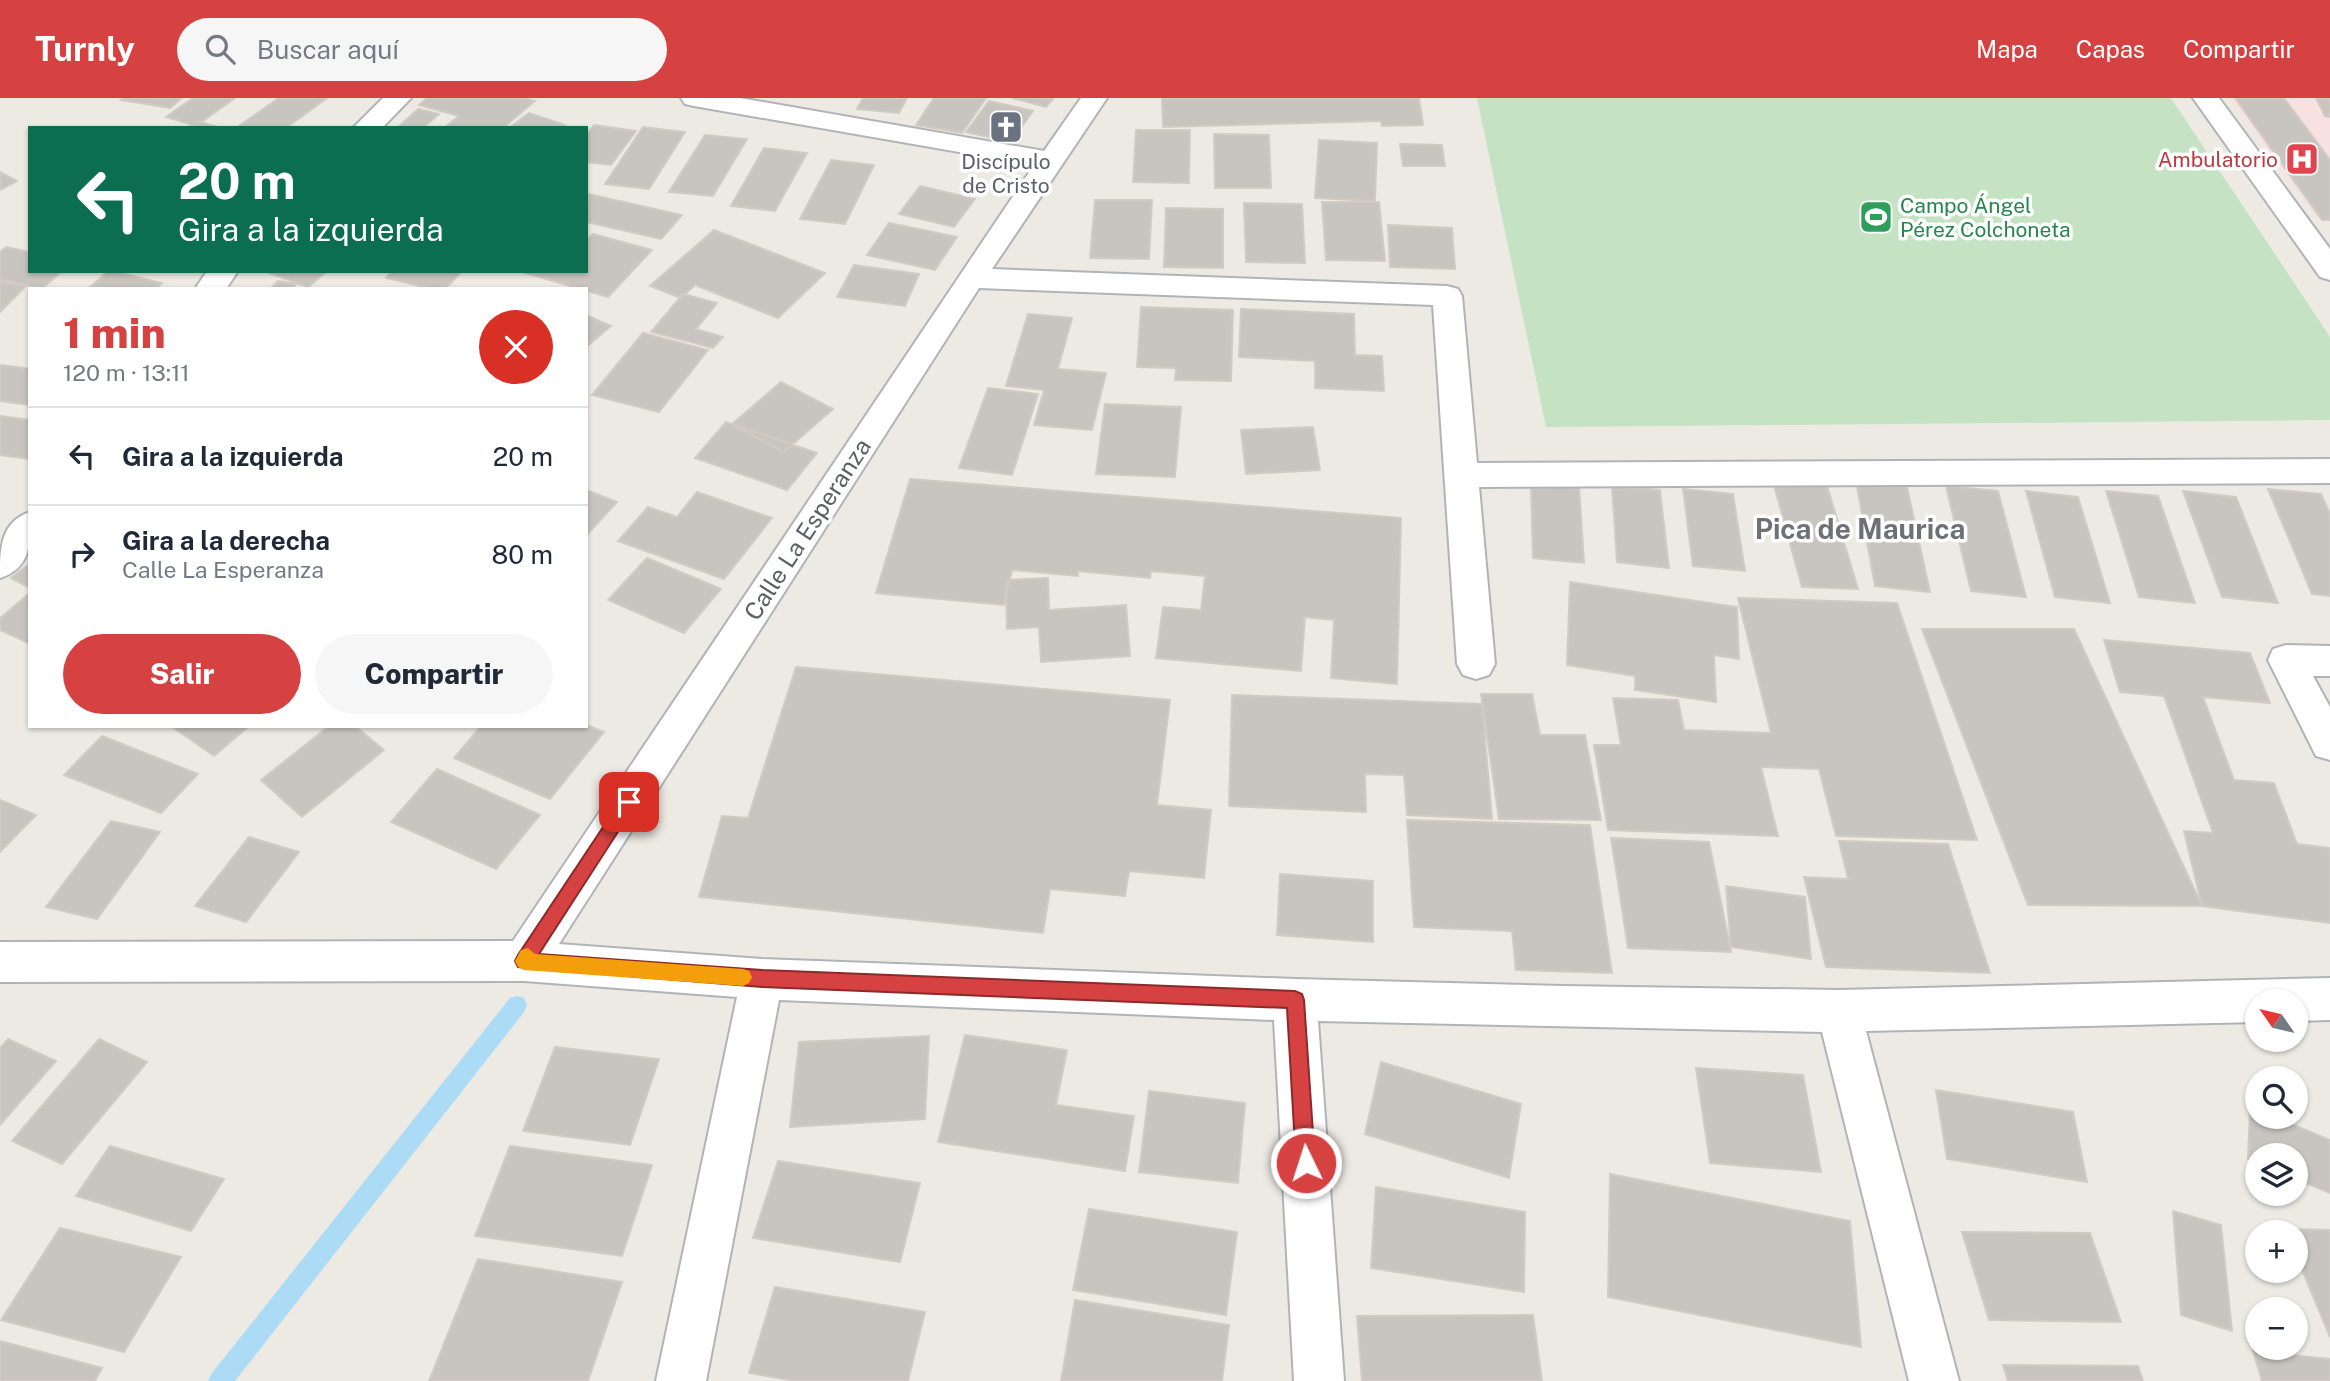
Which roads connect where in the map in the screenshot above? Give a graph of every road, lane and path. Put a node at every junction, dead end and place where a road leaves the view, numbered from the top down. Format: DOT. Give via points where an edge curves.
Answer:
graph roads {
  1 [pos="398,98"];
  2 [pos="694,98"];
  3 [pos="1094,98"];
  4 [pos="2206,98"];
  5 [pos="368,126"];
  6 [pos="1050,159"];
  7 [pos="2330,270"];
  8 [pos="971,278"];
  9 [pos="2330,471"];
  10 [pos="1460,475"];
  11 [pos="28,528"];
  12 [pos="0,564"];
  13 [pos="2330,661"];
  14 [pos="1476,664"];
  15 [pos="2330,744"];
  16 [pos="524,961"];
  17 [pos="0,962"];
  18 [pos="762,978"];
  19 [pos="2330,999"];
  20 [pos="1295,1000"];
  21 [pos="1839,1011"];
  22 [pos="681,1381"];
  23 [pos="1319,1381"];
  24 [pos="1934,1381"];
  1 -- 5 [label="street"];
  2 -- 6 [label="street"];
  3 -- 6 [label="street, Calle La Esperanza"];
  4 -- 7 [label="street"];
  6 -- 8 [label="street, Calle La Esperanza"];
  8 -- 10 [label="street" via="1447,296"];
  8 -- 16 [label="street, Calle La Esperanza"];
  9 -- 10 [label="street"];
  10 -- 14 [label="street"];
  11 -- 12 [label="street"];
  13 -- 15 [label="street" via="2286,660"];
  16 -- 17 [label="street"];
  16 -- 18 [label="street"];
  18 -- 20 [label="street"];
  18 -- 22 [label="street"];
  19 -- 21 [label="street"];
  20 -- 21 [label="street"];
  20 -- 23 [label="street"];
  21 -- 24 [label="street"];
}
